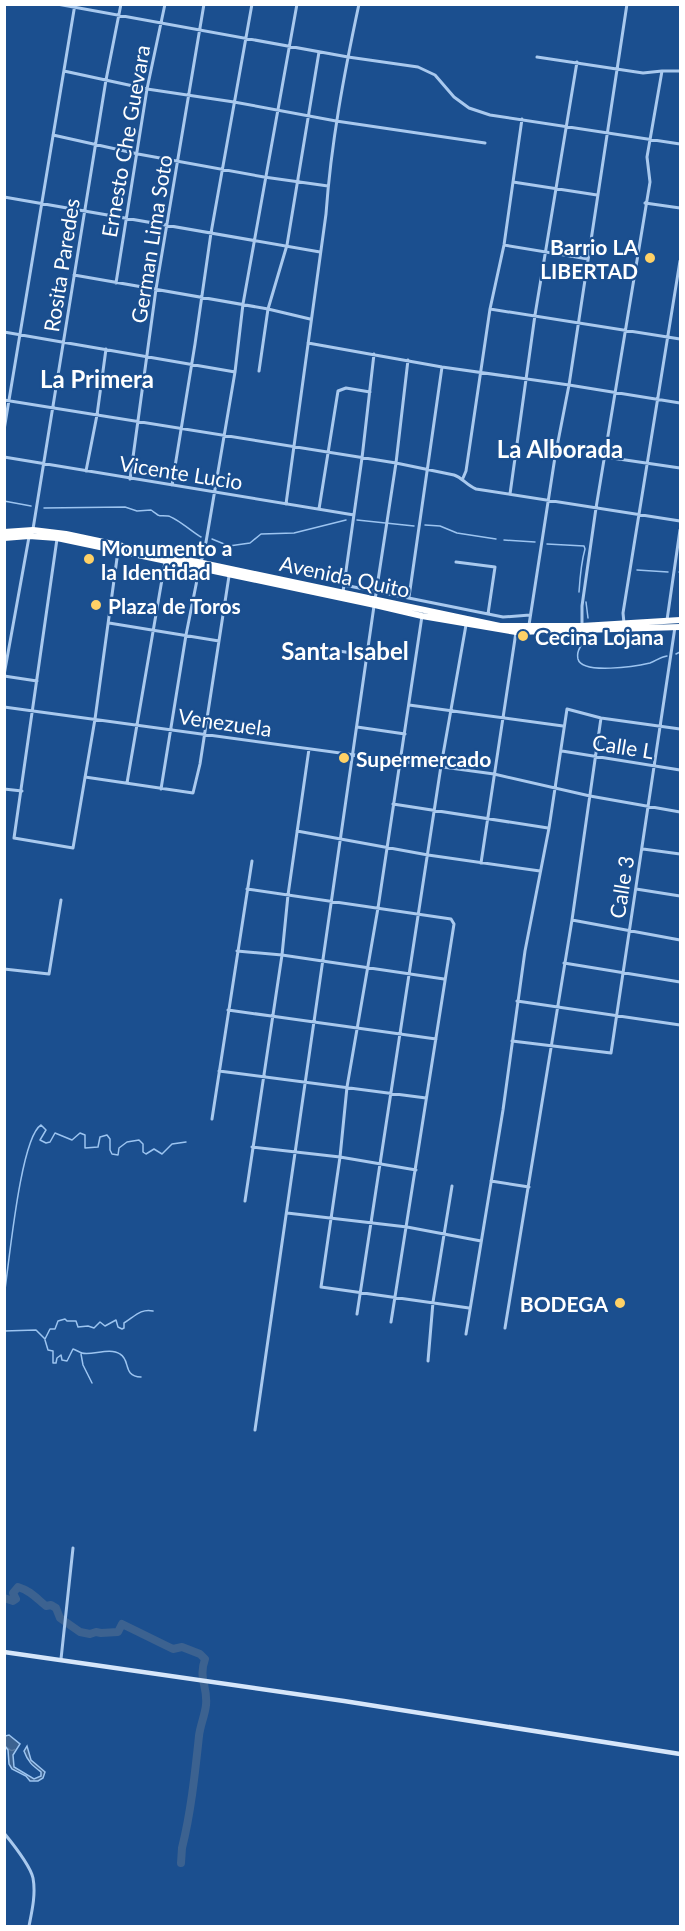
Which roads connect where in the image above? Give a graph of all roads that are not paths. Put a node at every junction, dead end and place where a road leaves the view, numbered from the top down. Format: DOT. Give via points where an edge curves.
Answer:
graph roads {
  1 [pos="57,4"];
  2 [pos="121,4"];
  3 [pos="165,4"];
  4 [pos="204,4"];
  5 [pos="252,4"];
  6 [pos="297,4"];
  7 [pos="359,4"];
  8 [pos="627,4"];
  9 [pos="74,6"];
  10 [pos="118,15"];
  11 [pos="161,24"];
  12 [pos="200,31"];
  13 [pos="246,37"];
  14 [pos="291,45"];
  15 [pos="319,51"];
  16 [pos="348,57"];
  17 [pos="537,57"];
  18 [pos="577,62"];
  19 [pos="64,70"];
  20 [pos="618,70"];
  21 [pos="662,71"];
  22 [pos="681,71"];
  23 [pos="106,80"];
  24 [pos="147,89"];
  25 [pos="188,96"];
  26 [pos="234,102"];
  27 [pos="277,111"];
  28 [pos="307,116"];
  29 [pos="522,119"];
  30 [pos="336,121"];
  31 [pos="565,126"];
  32 [pos="609,133"];
  33 [pos="53,135"];
  34 [pos="649,138"];
  35 [pos="485,143"];
  36 [pos="681,144"];
  37 [pos="95,146"];
  38 [pos="138,154"];
  39 [pos="179,161"];
  40 [pos="222,169"];
  41 [pos="264,177"];
  42 [pos="296,181"];
  43 [pos="513,183"];
  44 [pos="328,186"];
  45 [pos="555,189"];
  46 [pos="597,195"];
  47 [pos="4,197"];
  48 [pos="645,203"];
  49 [pos="42,204"];
  50 [pos="681,208"];
  51 [pos="85,210"];
  52 [pos="127,217"];
  53 [pos="168,225"];
  54 [pos="211,233"];
  55 [pos="255,240"];
  56 [pos="287,245"];
  57 [pos="504,245"];
  58 [pos="320,252"];
  59 [pos="545,252"];
  60 [pos="588,259"];
  61 [pos="681,261"];
  62 [pos="74,275"];
  63 [pos="116,283"];
  64 [pos="156,289"];
  65 [pos="200,297"];
  66 [pos="243,304"];
  67 [pos="268,309"];
  68 [pos="490,309"];
  69 [pos="535,315"];
  70 [pos="310,319"];
  71 [pos="578,321"];
  72 [pos="625,329"];
  73 [pos="4,332"];
  74 [pos="20,334"];
  75 [pos="669,337"];
  76 [pos="681,339"];
  77 [pos="64,342"];
  78 [pos="308,343"];
  79 [pos="106,349"];
  80 [pos="375,354"];
  81 [pos="147,356"];
  82 [pos="408,360"];
  83 [pos="192,365"];
  84 [pos="442,367"];
  85 [pos="259,371"];
  86 [pos="235,372"];
  87 [pos="482,373"];
  88 [pos="527,379"];
  89 [pos="569,385"];
  90 [pos="370,392"];
  91 [pos="614,393"];
  92 [pos="4,400"];
  93 [pos="10,401"];
  94 [pos="658,401"];
  95 [pos="681,404"];
  96 [pos="53,407"];
  97 [pos="97,414"];
  98 [pos="139,422"];
  99 [pos="180,429"];
  100 [pos="4,430"];
  101 [pos="224,437"];
  102 [pos="294,447"];
  103 [pos="327,453"];
  104 [pos="4,457"];
  105 [pos="605,457"];
  106 [pos="362,458"];
  107 [pos="396,463"];
  108 [pos="43,464"];
  109 [pos="648,464"];
  110 [pos="681,468"];
  111 [pos="428,469"];
  112 [pos="86,471"];
  113 [pos="130,478"];
  114 [pos="462,478"];
  115 [pos="172,485"];
  116 [pos="214,492"];
  117 [pos="510,494"];
  118 [pos="548,500"];
  119 [pos="286,504"];
  120 [pos="596,508"];
  121 [pos="319,509"];
  122 [pos="354,515"];
  123 [pos="639,515"];
  124 [pos="681,521"];
  125 [pos="681,530"];
  126 [pos="4,532"];
  127 [pos="31,533"];
  128 [pos="4,538"];
  129 [pos="57,538"];
  130 [pos="118,551"];
  131 [pos="165,560"];
  132 [pos="456,562"];
  133 [pos="200,565"];
  134 [pos="230,574"];
  135 [pos="343,588"];
  136 [pos="409,597"];
  137 [pos="375,598"];
  138 [pos="488,614"];
  139 [pos="530,615"];
  140 [pos="422,616"];
  141 [pos="667,620"];
  142 [pos="681,620"];
  143 [pos="109,623"];
  144 [pos="624,623"];
  145 [pos="466,625"];
  146 [pos="582,626"];
  147 [pos="529,627"];
  148 [pos="678,627"];
  149 [pos="153,630"];
  150 [pos="516,632"];
  151 [pos="186,635"];
  152 [pos="219,641"];
  153 [pos="317,648"];
  154 [pos="367,655"];
  155 [pos="4,675"];
  156 [pos="37,681"];
  157 [pos="409,705"];
  158 [pos="4,707"];
  159 [pos="33,710"];
  160 [pos="452,711"];
  161 [pos="504,718"];
  162 [pos="601,718"];
  163 [pos="95,720"];
  164 [pos="138,724"];
  165 [pos="563,726"];
  166 [pos="660,726"];
  167 [pos="357,727"];
  168 [pos="172,729"];
  169 [pos="681,729"];
  170 [pos="203,734"];
  171 [pos="405,734"];
  172 [pos="309,749"];
  173 [pos="561,751"];
  174 [pos="353,754"];
  175 [pos="596,757"];
  176 [pos="401,761"];
  177 [pos="441,766"];
  178 [pos="653,766"];
  179 [pos="681,770"];
  180 [pos="494,774"];
  181 [pos="84,777"];
  182 [pos="127,783"];
  183 [pos="555,787"];
  184 [pos="4,789"];
  185 [pos="161,789"];
  186 [pos="21,791"];
  187 [pos="590,796"];
  188 [pos="393,804"];
  189 [pos="648,807"];
  190 [pos="435,810"];
  191 [pos="681,812"];
  192 [pos="487,819"];
  193 [pos="549,828"];
  194 [pos="297,831"];
  195 [pos="340,840"];
  196 [pos="386,848"];
  197 [pos="643,849"];
  198 [pos="681,854"];
  199 [pos="428,855"];
  200 [pos="252,861"];
  201 [pos="481,863"];
  202 [pos="540,871"];
  203 [pos="247,889"];
  204 [pos="636,889"];
  205 [pos="288,895"];
  206 [pos="681,896"];
  207 [pos="61,900"];
  208 [pos="331,901"];
  209 [pos="378,908"];
  210 [pos="418,914"];
  211 [pos="572,920"];
  212 [pos="629,931"];
  213 [pos="681,940"];
  214 [pos="237,951"];
  215 [pos="282,955"];
  216 [pos="323,961"];
  217 [pos="564,963"];
  218 [pos="368,967"];
  219 [pos="4,969"];
  220 [pos="622,973"];
  221 [pos="409,974"];
  222 [pos="444,979"];
  223 [pos="681,982"];
  224 [pos="517,1000"];
  225 [pos="557,1005"];
  226 [pos="228,1010"];
  227 [pos="616,1015"];
  228 [pos="272,1016"];
  229 [pos="315,1022"];
  230 [pos="681,1025"];
  231 [pos="358,1028"];
  232 [pos="400,1033"];
  233 [pos="436,1039"];
  234 [pos="512,1041"];
  235 [pos="551,1045"];
  236 [pos="219,1071"];
  237 [pos="263,1077"];
  238 [pos="307,1082"];
  239 [pos="347,1087"];
  240 [pos="390,1093"];
  241 [pos="426,1098"];
  242 [pos="212,1119"];
  243 [pos="252,1147"];
  244 [pos="296,1152"];
  245 [pos="340,1157"];
  246 [pos="379,1163"];
  247 [pos="416,1170"];
  248 [pos="491,1181"];
  249 [pos="452,1186"];
  250 [pos="530,1187"];
  251 [pos="245,1201"];
  252 [pos="287,1213"];
  253 [pos="331,1219"];
  254 [pos="371,1223"];
  255 [pos="407,1227"];
  256 [pos="445,1234"];
  257 [pos="481,1241"];
  258 [pos="360,1293"];
  259 [pos="396,1298"];
  260 [pos="433,1302"];
  261 [pos="469,1308"];
  262 [pos="357,1314"];
  263 [pos="391,1322"];
  264 [pos="505,1328"];
  265 [pos="466,1334"];
  266 [pos="428,1361"];
  267 [pos="255,1430"];
  268 [pos="73,1548"];
  269 [pos="4,1652"];
  270 [pos="61,1662"];
  271 [pos="681,1754"];
  272 [pos="4,1833"];
  273 [pos="29,1926"];
  1 -- 9 [label="street"];
  2 -- 10 [label="street, Rosita Paredes"];
  3 -- 11 [label="street, Ernesto Che Guevara"];
  4 -- 12 [label="street, German Lima Soto"];
  5 -- 13 [label="street"];
  6 -- 14 [label="street"];
  7 -- 16 [label="street"];
  8 -- 20 [label="street"];
  9 -- 10 [label="street"];
  9 -- 19 [label="street"];
  10 -- 11 [label="street"];
  10 -- 23 [label="street, Rosita Paredes"];
  11 -- 12 [label="street"];
  11 -- 24 [label="street, Ernesto Che Guevara"];
  12 -- 13 [label="street"];
  12 -- 25 [label="street, German Lima Soto"];
  13 -- 14 [label="street"];
  13 -- 26 [label="street"];
  14 -- 15 [label="street"];
  14 -- 27 [label="street"];
  15 -- 16 [label="street"];
  15 -- 28 [label="street"];
  16 -- 29 [label="street" via="418,67 435,75 469,108"];
  16 -- 30 [label="street"];
  17 -- 18 [label="street"];
  18 -- 20 [label="street"];
  18 -- 31 [label="street"];
  19 -- 23 [label="street"];
  19 -- 33 [label="street"];
  20 -- 21 [label="street"];
  20 -- 32 [label="street"];
  21 -- 22 [label="street"];
  21 -- 34 [label="street"];
  23 -- 24 [label="street"];
  23 -- 37 [label="street, Rosita Paredes"];
  24 -- 25 [label="street"];
  24 -- 38 [label="street, Ernesto Che Guevara"];
  25 -- 26 [label="street"];
  25 -- 39 [label="street, German Lima Soto"];
  26 -- 27 [label="street"];
  26 -- 40 [label="street"];
  27 -- 28 [label="street"];
  27 -- 41 [label="street"];
  28 -- 30 [label="street"];
  28 -- 42 [label="street"];
  29 -- 31 [label="street"];
  29 -- 43 [label="street"];
  30 -- 35 [label="street"];
  30 -- 44 [label="street"];
  31 -- 32 [label="street"];
  31 -- 45 [label="street"];
  32 -- 34 [label="street"];
  32 -- 46 [label="street"];
  33 -- 37 [label="street"];
  33 -- 49 [label="street"];
  34 -- 36 [label="street"];
  34 -- 48 [label="street" via="650,182"];
  37 -- 38 [label="street"];
  37 -- 51 [label="street, Rosita Paredes"];
  38 -- 39 [label="street"];
  38 -- 52 [label="street, Ernesto Che Guevara"];
  39 -- 40 [label="street"];
  39 -- 53 [label="street, German Lima Soto"];
  40 -- 41 [label="street"];
  40 -- 54 [label="street"];
  41 -- 42 [label="street"];
  41 -- 55 [label="street"];
  42 -- 44 [label="street"];
  42 -- 56 [label="street"];
  43 -- 45 [label="street"];
  43 -- 57 [label="street"];
  44 -- 58 [label="street"];
  45 -- 46 [label="street"];
  45 -- 59 [label="street"];
  46 -- 60 [label="street"];
  47 -- 49 [label="street"];
  48 -- 50 [label="street"];
  48 -- 72 [label="street"];
  49 -- 51 [label="street"];
  49 -- 74 [label="street"];
  51 -- 52 [label="street"];
  51 -- 62 [label="street, Rosita Paredes"];
  52 -- 53 [label="street"];
  52 -- 63 [label="street, Ernesto Che Guevara"];
  53 -- 54 [label="street"];
  53 -- 64 [label="street, German Lima Soto"];
  54 -- 55 [label="street"];
  54 -- 65 [label="street"];
  55 -- 56 [label="street"];
  55 -- 66 [label="street"];
  56 -- 58 [label="street"];
  56 -- 67 [label="street"];
  57 -- 59 [label="street"];
  57 -- 68 [label="street"];
  58 -- 70 [label="street"];
  59 -- 60 [label="street"];
  59 -- 69 [label="street"];
  60 -- 71 [label="street"];
  61 -- 75 [label="street"];
  62 -- 63 [label="street"];
  62 -- 77 [label="street, Rosita Paredes"];
  63 -- 64 [label="street"];
  64 -- 65 [label="street"];
  64 -- 81 [label="street, German Lima Soto"];
  65 -- 66 [label="street"];
  65 -- 83 [label="street"];
  66 -- 67 [label="street"];
  66 -- 86 [label="street"];
  67 -- 70 [label="street"];
  67 -- 85 [label="street"];
  68 -- 69 [label="street"];
  68 -- 87 [label="street"];
  69 -- 71 [label="street"];
  69 -- 88 [label="street"];
  70 -- 78 [label="street"];
  71 -- 72 [label="street"];
  71 -- 89 [label="street"];
  72 -- 75 [label="street"];
  72 -- 91 [label="street"];
  73 -- 74 [label="street"];
  74 -- 77 [label="street"];
  74 -- 93 [label="street"];
  75 -- 76 [label="street"];
  75 -- 94 [label="street"];
  77 -- 79 [label="street"];
  77 -- 96 [label="street, Rosita Paredes"];
  78 -- 80 [label="street"];
  78 -- 102 [label="street"];
  79 -- 81 [label="street"];
  79 -- 97 [label="street"];
  80 -- 82 [label="street"];
  80 -- 90 [label="street"];
  81 -- 83 [label="street"];
  81 -- 98 [label="street, German Lima Soto"];
  82 -- 84 [label="street"];
  82 -- 107 [label="street"];
  83 -- 86 [label="street"];
  83 -- 99 [label="street"];
  84 -- 87 [label="street"];
  84 -- 111 [label="street"];
  86 -- 101 [label="street"];
  87 -- 88 [label="street"];
  87 -- 114 [label="street"];
  88 -- 89 [label="street"];
  88 -- 117 [label="street"];
  89 -- 91 [label="street"];
  89 -- 118 [label="street"];
  90 -- 103 [label="street" via="346,388 338,391"];
  90 -- 106 [label="street"];
  91 -- 94 [label="street"];
  91 -- 105 [label="street"];
  92 -- 93 [label="street"];
  93 -- 96 [label="street"];
  93 -- 100 [label="street"];
  94 -- 95 [label="street"];
  94 -- 109 [label="street"];
  96 -- 97 [label="street"];
  96 -- 108 [label="street, Rosita Paredes"];
  97 -- 98 [label="street"];
  97 -- 112 [label="street"];
  98 -- 99 [label="street"];
  98 -- 113 [label="street, German Lima Soto"];
  99 -- 101 [label="street"];
  99 -- 115 [label="street"];
  101 -- 102 [label="street"];
  101 -- 116 [label="street"];
  102 -- 103 [label="street"];
  102 -- 119 [label="street"];
  103 -- 106 [label="street"];
  103 -- 121 [label="street"];
  104 -- 108 [label="street, Vicente Lucio"];
  105 -- 109 [label="street"];
  105 -- 120 [label="street"];
  106 -- 107 [label="street"];
  106 -- 122 [label="street"];
  107 -- 111 [label="street"];
  107 -- 137 [label="street"];
  108 -- 112 [label="street, Vicente Lucio"];
  108 -- 127 [label="street, Rosita Paredes"];
  109 -- 110 [label="street"];
  109 -- 123 [label="street"];
  111 -- 114 [label="street"];
  111 -- 136 [label="street"];
  112 -- 113 [label="street, Vicente Lucio"];
  113 -- 115 [label="street, Vicente Lucio"];
  114 -- 117 [label="street" via="476,489"];
  115 -- 116 [label="street, Vicente Lucio"];
  116 -- 119 [label="street, Vicente Lucio"];
  116 -- 133 [label="street"];
  117 -- 118 [label="street"];
  118 -- 120 [label="street"];
  118 -- 139 [label="street"];
  119 -- 121 [label="street, Vicente Lucio"];
  120 -- 123 [label="street"];
  120 -- 146 [label="street"];
  121 -- 122 [label="street, Vicente Lucio"];
  122 -- 135 [label="street"];
  123 -- 124 [label="street"];
  123 -- 144 [label="street"];
  125 -- 141 [label="street"];
  126 -- 127 [label="highway, Avenida Quito"];
  127 -- 128 [label="highway, Avenida Quito"];
  127 -- 129 [label="highway, Avenida Quito"];
  127 -- 133 [label="highway, Avenida Quito" via="66,534"];
  127 -- 155 [label="street, Rosita Paredes"];
  129 -- 130 [label="highway, Avenida Quito"];
  129 -- 156 [label="street"];
  130 -- 131 [label="highway, Avenida Quito"];
  130 -- 143 [label="street"];
  131 -- 133 [label="highway, Avenida Quito"];
  131 -- 149 [label="street"];
  132 -- 138 [label="street" via="495,567"];
  133 -- 134 [label="highway, Avenida Quito"];
  133 -- 135 [label="highway, Avenida Quito"];
  133 -- 151 [label="street"];
  134 -- 137 [label="highway, Avenida Quito"];
  134 -- 152 [label="street"];
  135 -- 137 [label="highway, Avenida Quito"];
  136 -- 137 [label="street"];
  136 -- 138 [label="street"];
  137 -- 140 [label="highway, Avenida Quito"];
  137 -- 147 [label="highway, Avenida Quito" via="500,626"];
  137 -- 154 [label="street"];
  138 -- 139 [label="street"];
  139 -- 147 [label="street"];
  140 -- 145 [label="highway, Avenida Quito"];
  140 -- 157 [label="street"];
  141 -- 142 [label="highway, Avenida Quito"];
  141 -- 144 [label="highway, Avenida Quito"];
  143 -- 149 [label="street"];
  143 -- 163 [label="street"];
  144 -- 146 [label="highway, Avenida Quito"];
  145 -- 150 [label="highway, Avenida Quito"];
  145 -- 160 [label="street"];
  146 -- 147 [label="highway, Avenida Quito"];
  148 -- 150 [label="highway, Avenida Quito"];
  148 -- 166 [label="street, Calle 3"];
  149 -- 151 [label="street"];
  149 -- 164 [label="street"];
  150 -- 161 [label="street"];
  151 -- 152 [label="street"];
  151 -- 168 [label="street"];
  152 -- 170 [label="street"];
  153 -- 154 [label="street"];
  154 -- 167 [label="street"];
  155 -- 156 [label="street"];
  156 -- 159 [label="street"];
  157 -- 160 [label="street"];
  157 -- 171 [label="street"];
  158 -- 159 [label="street, Venezuela"];
  159 -- 163 [label="street, Venezuela"];
  159 -- 186 [label="street"];
  160 -- 161 [label="street"];
  160 -- 177 [label="street"];
  161 -- 165 [label="street"];
  161 -- 180 [label="street"];
  162 -- 165 [label="street" via="567,710"];
  162 -- 166 [label="street"];
  162 -- 175 [label="street"];
  163 -- 164 [label="street, Venezuela"];
  163 -- 181 [label="street"];
  164 -- 168 [label="street, Venezuela"];
  164 -- 182 [label="street"];
  165 -- 173 [label="street"];
  166 -- 169 [label="street"];
  166 -- 178 [label="street, Calle 3"];
  167 -- 171 [label="street"];
  167 -- 174 [label="street"];
  168 -- 170 [label="street, Venezuela"];
  168 -- 185 [label="street"];
  170 -- 172 [label="street, Venezuela"];
  170 -- 185 [label="street" via="193,793"];
  171 -- 176 [label="street"];
  172 -- 174 [label="street, Venezuela"];
  172 -- 194 [label="street"];
  173 -- 175 [label="street, Calle L"];
  173 -- 183 [label="street"];
  174 -- 176 [label="street, Venezuela"];
  174 -- 195 [label="street"];
  175 -- 178 [label="street, Calle L"];
  175 -- 187 [label="street"];
  176 -- 177 [label="street, Venezuela"];
  176 -- 188 [label="street"];
  177 -- 180 [label="street, Venezuela"];
  177 -- 190 [label="street"];
  178 -- 179 [label="street, Calle L"];
  178 -- 189 [label="street, Calle 3"];
  180 -- 183 [label="street, Venezuela"];
  180 -- 192 [label="street"];
  181 -- 182 [label="street"];
  181 -- 186 [label="street" via="73,848 14,838"];
  182 -- 185 [label="street"];
  183 -- 187 [label="street, Venezuela"];
  183 -- 193 [label="street"];
  184 -- 186 [label="street"];
  187 -- 189 [label="street"];
  187 -- 211 [label="street"];
  188 -- 190 [label="street"];
  188 -- 196 [label="street"];
  189 -- 191 [label="street"];
  189 -- 197 [label="street, Calle 3"];
  190 -- 192 [label="street"];
  190 -- 199 [label="street"];
  192 -- 193 [label="street"];
  192 -- 201 [label="street"];
  193 -- 202 [label="street"];
  194 -- 195 [label="street"];
  194 -- 205 [label="street"];
  195 -- 196 [label="street"];
  195 -- 208 [label="street"];
  196 -- 199 [label="street"];
  196 -- 209 [label="street"];
  197 -- 198 [label="street"];
  197 -- 204 [label="street, Calle 3"];
  199 -- 201 [label="street"];
  199 -- 210 [label="street"];
  200 -- 203 [label="street"];
  201 -- 202 [label="street"];
  202 -- 224 [label="street"];
  203 -- 205 [label="street"];
  203 -- 214 [label="street"];
  204 -- 206 [label="street"];
  204 -- 212 [label="street, Calle 3"];
  205 -- 208 [label="street"];
  205 -- 215 [label="street"];
  207 -- 219 [label="street" via="49,974"];
  208 -- 209 [label="street"];
  208 -- 216 [label="street"];
  209 -- 210 [label="street"];
  209 -- 218 [label="street"];
  210 -- 221 [label="street"];
  210 -- 222 [label="street" via="453,921"];
  211 -- 212 [label="street"];
  211 -- 217 [label="street"];
  212 -- 213 [label="street"];
  212 -- 220 [label="street, Calle 3"];
  214 -- 215 [label="street"];
  214 -- 226 [label="street"];
  215 -- 216 [label="street"];
  215 -- 228 [label="street"];
  216 -- 218 [label="street"];
  216 -- 229 [label="street"];
  217 -- 220 [label="street"];
  217 -- 225 [label="street"];
  218 -- 221 [label="street"];
  218 -- 231 [label="street"];
  220 -- 223 [label="street"];
  220 -- 227 [label="street, Calle 3"];
  221 -- 222 [label="street"];
  221 -- 232 [label="street"];
  222 -- 233 [label="street"];
  224 -- 225 [label="street"];
  224 -- 234 [label="street"];
  225 -- 227 [label="street"];
  225 -- 235 [label="street"];
  226 -- 228 [label="street"];
  226 -- 236 [label="street"];
  227 -- 230 [label="street"];
  227 -- 235 [label="street, Calle 3" via="611,1053"];
  228 -- 229 [label="street"];
  228 -- 237 [label="street"];
  229 -- 231 [label="street"];
  229 -- 238 [label="street"];
  231 -- 232 [label="street"];
  231 -- 239 [label="street"];
  232 -- 233 [label="street"];
  232 -- 240 [label="street"];
  233 -- 241 [label="street"];
  234 -- 235 [label="street, Calle 3"];
  234 -- 248 [label="street"];
  235 -- 250 [label="street"];
  236 -- 237 [label="street"];
  236 -- 242 [label="street"];
  237 -- 238 [label="street"];
  237 -- 243 [label="street"];
  238 -- 239 [label="street"];
  238 -- 244 [label="street"];
  239 -- 240 [label="street"];
  239 -- 245 [label="street"];
  240 -- 241 [label="street"];
  240 -- 246 [label="street"];
  241 -- 247 [label="street"];
  243 -- 244 [label="street"];
  243 -- 251 [label="street"];
  244 -- 245 [label="street"];
  244 -- 252 [label="street"];
  245 -- 246 [label="street"];
  245 -- 253 [label="street"];
  246 -- 247 [label="street"];
  246 -- 254 [label="street"];
  247 -- 255 [label="street"];
  248 -- 250 [label="street"];
  248 -- 257 [label="street"];
  249 -- 256 [label="street"];
  250 -- 264 [label="street"];
  252 -- 253 [label="street"];
  252 -- 267 [label="street"];
  253 -- 254 [label="street"];
  253 -- 258 [label="street" via="321,1287"];
  254 -- 255 [label="street"];
  254 -- 258 [label="street"];
  255 -- 256 [label="street"];
  255 -- 259 [label="street"];
  256 -- 257 [label="street"];
  256 -- 260 [label="street"];
  257 -- 261 [label="street"];
  258 -- 259 [label="street"];
  258 -- 262 [label="street"];
  259 -- 260 [label="street"];
  259 -- 263 [label="street"];
  260 -- 261 [label="street"];
  260 -- 266 [label="street"];
  261 -- 265 [label="street"];
  268 -- 270 [label="street"];
  269 -- 270 [label="street"];
  270 -- 271 [label="street"];
  272 -- 273 [label="street" via="33,1877"];
}
